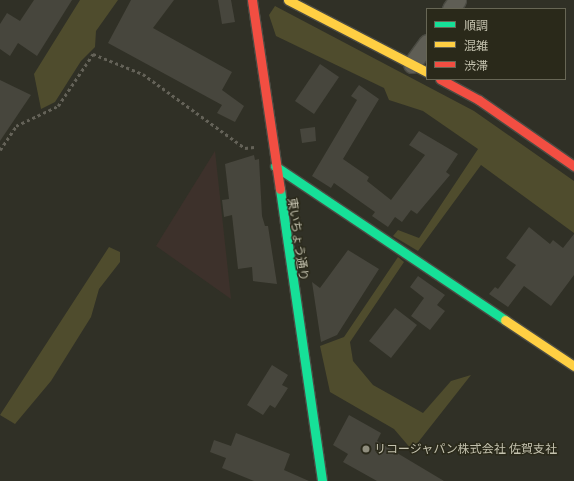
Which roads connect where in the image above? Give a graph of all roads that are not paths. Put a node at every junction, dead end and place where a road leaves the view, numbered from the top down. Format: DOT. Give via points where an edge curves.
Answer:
graph roads {
  1 [pos="252,0"];
  2 [pos="288,0"];
  3 [pos="426,44"];
  4 [pos="412,64"];
  5 [pos="426,71"];
  6 [pos="442,80"];
  7 [pos="275,166"];
  8 [pos="574,166"];
  9 [pos="574,366"];
  10 [pos="322,481"];
  1 -- 7 [label="street, 東いちょう通り"];
  2 -- 4 [label="street"];
  3 -- 4 [label="street"];
  4 -- 5 [label="street"];
  6 -- 8 [label="street" via="479,100"];
  7 -- 9 [label="street"];
  7 -- 10 [label="street, 東いちょう通り"];
}
